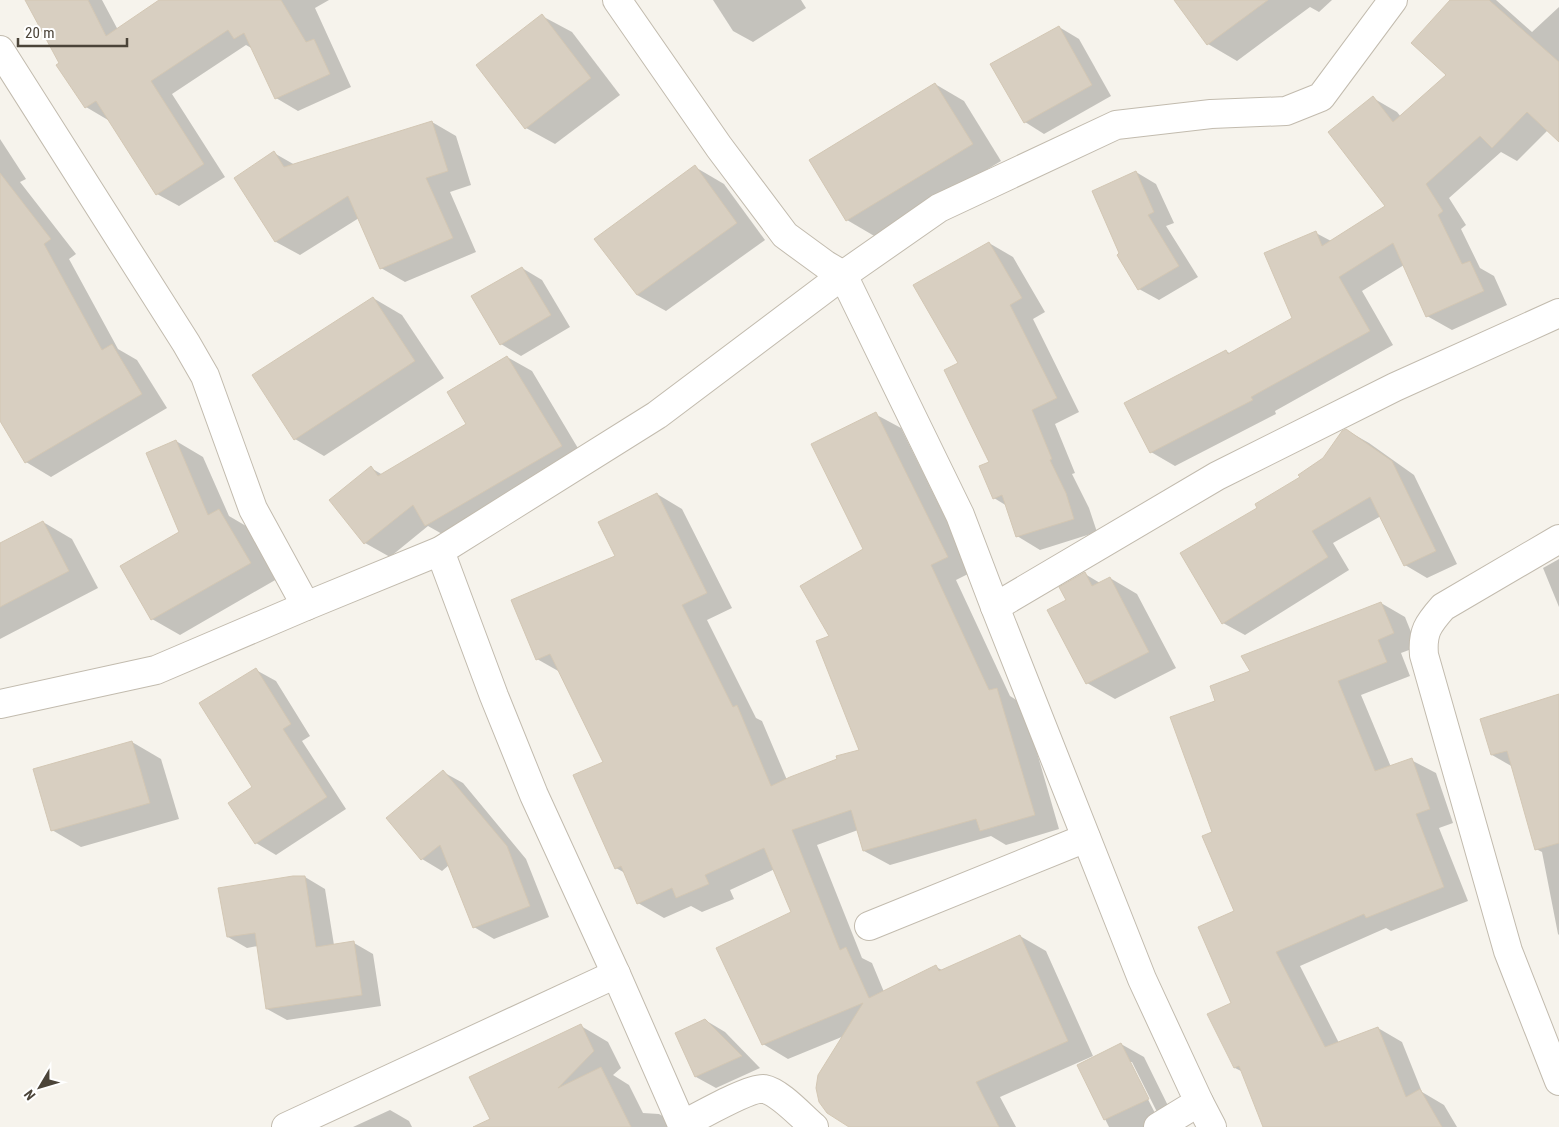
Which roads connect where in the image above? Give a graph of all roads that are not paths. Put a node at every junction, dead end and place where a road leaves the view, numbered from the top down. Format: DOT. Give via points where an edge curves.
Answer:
graph roads {
  1 [pos="617,0"];
  2 [pos="1393,0"];
  3 [pos="0,50"];
  4 [pos="843,275"];
  5 [pos="1557,319"];
  6 [pos="1559,539"];
  7 [pos="440,551"];
  8 [pos="306,606"];
  9 [pos="995,607"];
  10 [pos="0,704"];
  11 [pos="1086,838"];
  12 [pos="869,926"];
  13 [pos="616,974"];
  14 [pos="1559,1081"];
  15 [pos="1198,1102"];
  16 [pos="682,1126"];
  17 [pos="286,1127"];
  18 [pos="814,1127"];
  19 [pos="1158,1127"];
  20 [pos="1212,1127"];
  1 -- 4 [label="street" via="719,148 785,236"];
  2 -- 4 [label="street" via="1321,98 1286,112 1211,114 1116,125 939,208"];
  3 -- 8 [label="street" via="205,376 254,509"];
  4 -- 7 [label="street" via="657,415"];
  4 -- 9 [label="street" via="960,515"];
  5 -- 9 [label="street" via="1395,388 1217,476"];
  6 -- 14 [label="street" via="1443,607 1425,630 1423,641 1424,655 1508,950"];
  7 -- 8 [label="street"];
  7 -- 13 [label="street" via="534,795"];
  8 -- 10 [label="street" via="156,670"];
  9 -- 11 [label="street"];
  11 -- 12 [label="street"];
  11 -- 15 [label="street" via="1142,979"];
  13 -- 16 [label="street"];
  13 -- 17 [label="street"];
  15 -- 19 [label="street"];
  15 -- 20 [label="street"];
  16 -- 18 [label="street" via="750,1091 764,1089 777,1095"];
}
